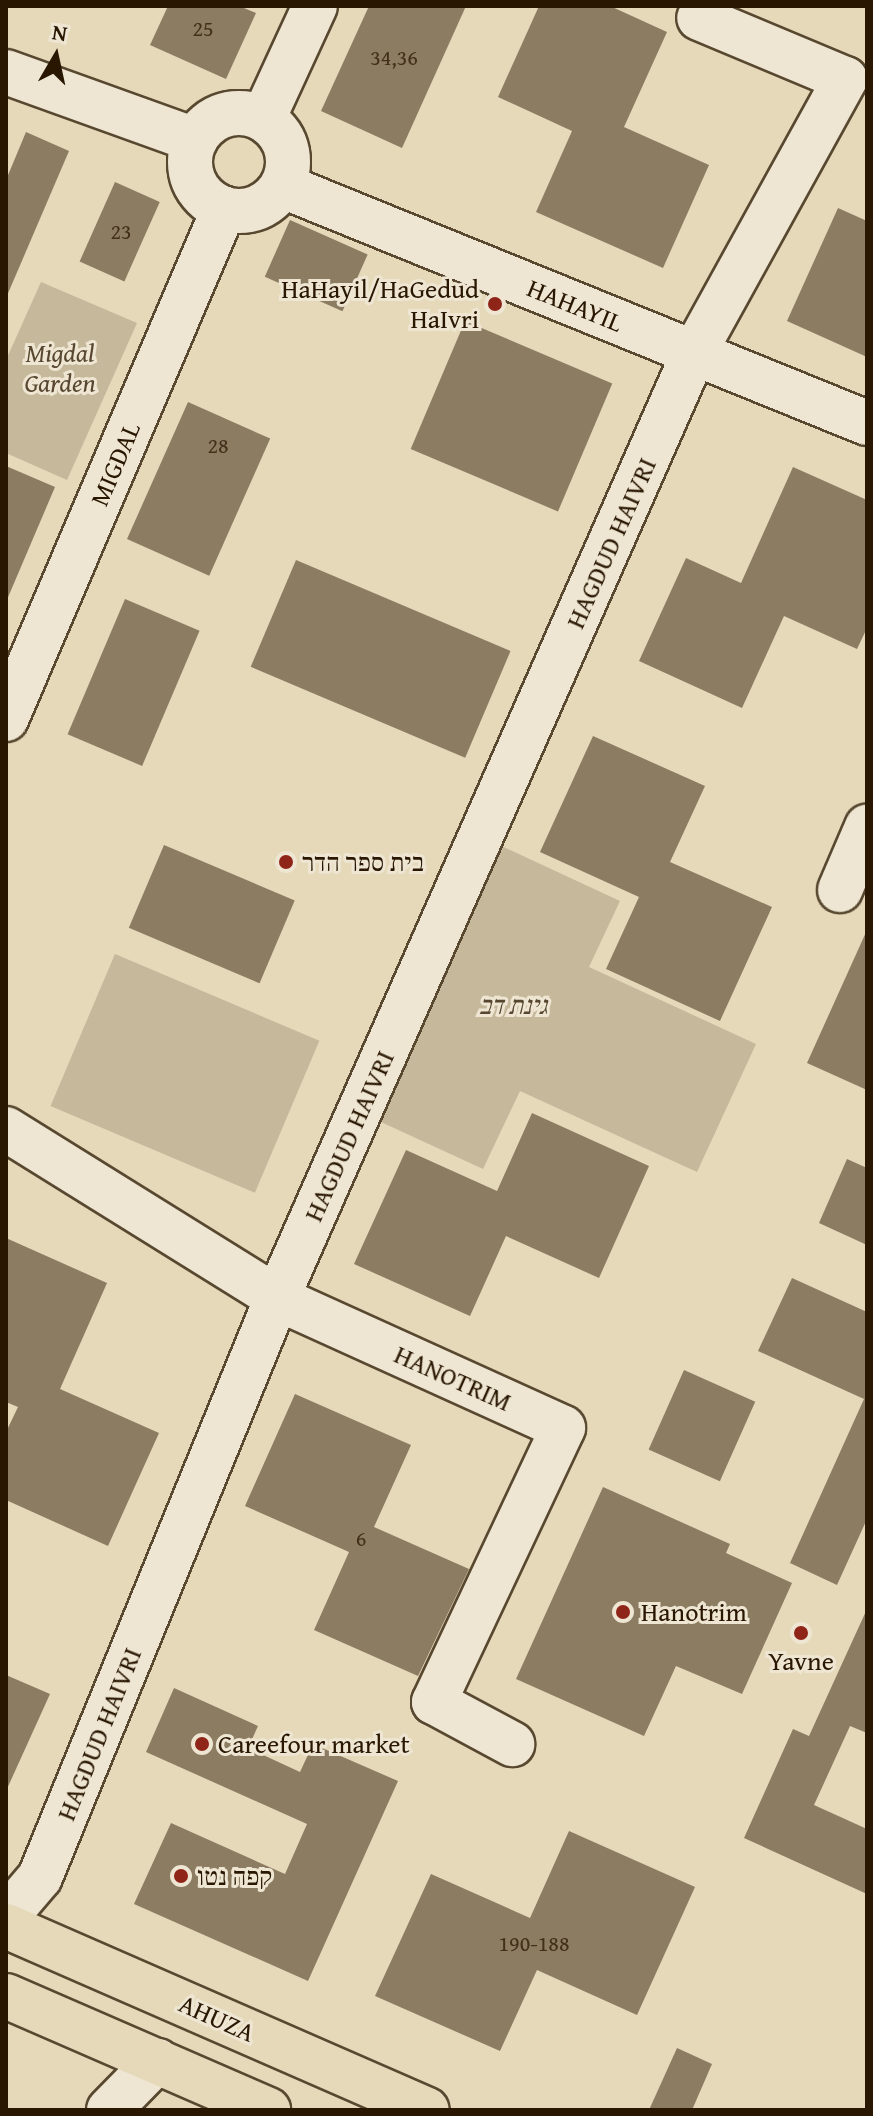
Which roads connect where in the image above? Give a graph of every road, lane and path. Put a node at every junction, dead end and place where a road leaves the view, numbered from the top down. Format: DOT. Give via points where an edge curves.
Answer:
graph roads {
  1 [pos="315,6"];
  2 [pos="699,18"];
  3 [pos="6,72"];
  4 [pos="263,119"];
  5 [pos="195,140"];
  6 [pos="283,186"];
  7 [pos="224,209"];
  8 [pos="694,353"];
  9 [pos="867,423"];
  10 [pos="6,719"];
  11 [pos="867,827"];
  12 [pos="840,890"];
  13 [pos="6,1129"];
  14 [pos="277,1298"];
  15 [pos="512,1744"];
  16 [pos="6,1917"];
  17 [pos="6,1926"];
  18 [pos="6,1996"];
  19 [pos="157,2061"];
  20 [pos="109,2110"];
  21 [pos="268,2110"];
  22 [pos="427,2110"];
  1 -- 4 [label="street"];
  2 -- 8 [label="street, HAGDUD HAIVRI" via="845,79"];
  3 -- 5 [label="street"];
  4 -- 5 [label="street" via="248,113 217,118"];
  4 -- 6 [label="street" via="276,128 289,156"];
  5 -- 7 [label="street" via="190,156 197,188"];
  6 -- 7 [label="street" via="258,208"];
  6 -- 8 [label="street, HAHAYIL"];
  7 -- 10 [label="street, MIGDAL"];
  8 -- 9 [label="street, HAHAYIL"];
  8 -- 14 [label="street, HAGDUD HAIVRI"];
  11 -- 12 [label="street"];
  13 -- 14 [label="street, HANOTRIM"];
  14 -- 15 [label="street, HANOTRIM" via="563,1428 434,1702"];
  14 -- 16 [label="street, HAGDUD HAIVRI" via="40,1877"];
  17 -- 22 [label="main road, AHUZA"];
  18 -- 19 [label="main road"];
  19 -- 20 [label="street"];
  19 -- 21 [label="main road"];
}
